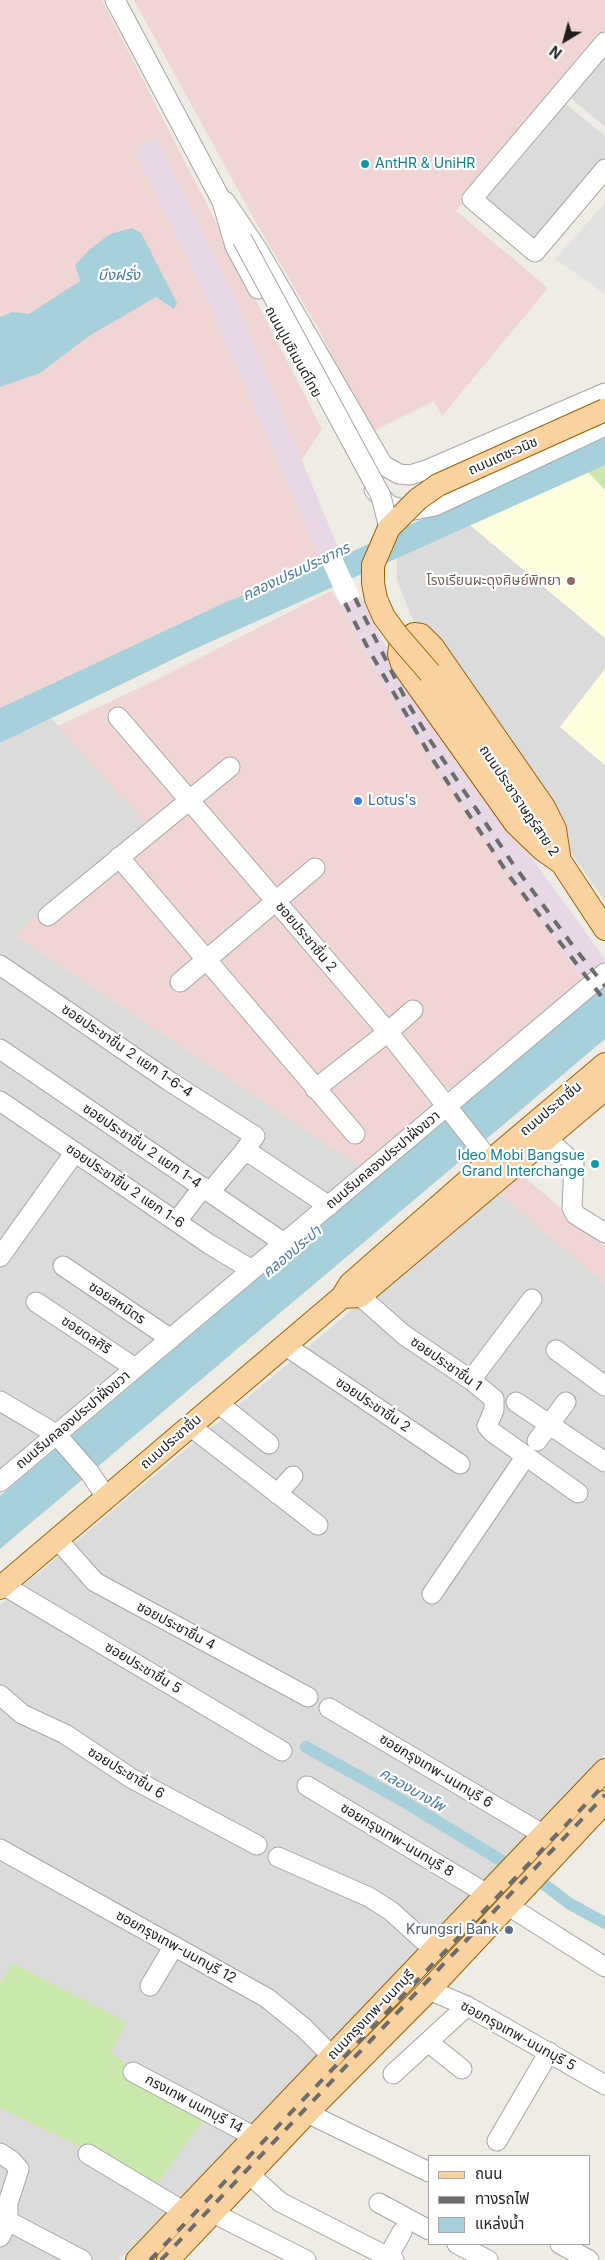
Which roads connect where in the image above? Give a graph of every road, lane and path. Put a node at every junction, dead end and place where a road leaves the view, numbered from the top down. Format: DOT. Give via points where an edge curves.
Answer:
graph roads {
  1 [pos="114,0"];
  2 [pos="605,42"];
  3 [pos="605,169"];
  4 [pos="219,194"];
  5 [pos="605,393"];
  6 [pos="605,410"];
  7 [pos="605,426"];
  8 [pos="375,451"];
  9 [pos="354,463"];
  10 [pos="399,474"];
  11 [pos="389,505"];
  12 [pos="389,528"];
  13 [pos="118,717"];
  14 [pos="230,767"];
  15 [pos="189,801"];
  16 [pos="120,857"];
  17 [pos="560,862"];
  18 [pos="315,868"];
  19 [pos="276,901"];
  20 [pos="48,916"];
  21 [pos="605,929"];
  22 [pos="205,960"];
  23 [pos="0,965"];
  24 [pos="605,973"];
  25 [pos="180,982"];
  26 [pos="413,1010"];
  27 [pos="388,1032"];
  28 [pos="0,1049"];
  29 [pos="605,1064"];
  30 [pos="315,1089"];
  31 [pos="605,1089"];
  32 [pos="0,1101"];
  33 [pos="447,1109"];
  34 [pos="355,1134"];
  35 [pos="546,1138"];
  36 [pos="75,1152"];
  37 [pos="242,1154"];
  38 [pos="486,1155"];
  39 [pos="206,1190"];
  40 [pos="329,1206"];
  41 [pos="177,1221"];
  42 [pos="605,1233"];
  43 [pos="284,1243"];
  44 [pos="0,1257"];
  45 [pos="63,1266"];
  46 [pos="252,1270"];
  47 [pos="351,1296"];
  48 [pos="532,1299"];
  49 [pos="36,1302"];
  50 [pos="171,1339"];
  51 [pos="286,1346"];
  52 [pos="556,1350"];
  53 [pos="135,1368"];
  54 [pos="471,1380"];
  55 [pos="605,1386"];
  56 [pos="0,1402"];
  57 [pos="516,1402"];
  58 [pos="566,1402"];
  59 [pos="218,1403"];
  60 [pos="549,1424"];
  61 [pos="190,1426"];
  62 [pos="59,1438"];
  63 [pos="268,1444"];
  64 [pos="532,1448"];
  65 [pos="605,1462"];
  66 [pos="460,1464"];
  67 [pos="293,1476"];
  68 [pos="0,1482"];
  69 [pos="578,1493"];
  70 [pos="277,1494"];
  71 [pos="106,1497"];
  72 [pos="318,1525"];
  73 [pos="57,1539"];
  74 [pos="2,1586"];
  75 [pos="432,1594"];
  76 [pos="0,1696"];
  77 [pos="308,1697"];
  78 [pos="329,1708"];
  79 [pos="282,1751"];
  80 [pos="605,1770"];
  81 [pos="307,1786"];
  82 [pos="605,1802"];
  83 [pos="544,1835"];
  84 [pos="257,1845"];
  85 [pos="4,1851"];
  86 [pos="278,1857"];
  87 [pos="486,1894"];
  88 [pos="505,1908"];
  89 [pos="174,1946"];
  90 [pos="434,1950"];
  91 [pos="605,1967"];
  92 [pos="150,1986"];
  93 [pos="429,1990"];
  94 [pos="467,2006"];
  95 [pos="428,2042"];
  96 [pos="549,2052"];
  97 [pos="332,2056"];
  98 [pos="462,2070"];
  99 [pos="133,2072"];
  100 [pos="393,2074"];
  101 [pos="605,2085"];
  102 [pos="307,2113"];
  103 [pos="255,2137"];
  104 [pos="497,2141"];
  105 [pos="0,2153"];
  106 [pos="88,2154"];
  107 [pos="428,2172"];
  108 [pos="249,2174"];
  109 [pos="378,2203"];
  110 [pos="183,2211"];
  111 [pos="213,2213"];
  112 [pos="4,2229"];
  113 [pos="428,2229"];
  114 [pos="402,2232"];
  115 [pos="459,2245"];
  116 [pos="562,2245"];
  117 [pos="391,2258"];
  118 [pos="82,2260"];
  119 [pos="137,2260"];
  120 [pos="168,2260"];
  121 [pos="306,2260"];
  122 [pos="488,2260"];
  123 [pos="589,2260"];
  1 -- 4 [label="street, ถนนปูนซิเมนต์ไทย"];
  2 -- 3 [label="street" via="472,199 535,252"];
  4 -- 8 [label="street, ถนนปูนซิเมนต์ไทย" via="250,235"];
  4 -- 9 [label="street, ถนนปูนซิเมนต์ไทย" via="235,246"];
  4 -- 12 [label="street, ถนนปูนซิเมนต์ไทย, bridge" via="381,496"];
  5 -- 10 [label="street, ถนนเตชะวนิช" via="429,469 410,475"];
  6 -- 12 [label="main road, ถนนเตชะวนิช, bridge" via="438,485 418,499"];
  7 -- 11 [label="street, ถนนเตชะวนิช" via="435,506 408,511"];
  8 -- 9 [label="street"];
  8 -- 10 [label="street, ถนนปูนซิเมนต์ไทย" via="383,464"];
  9 -- 11 [label="street, ถนนปูนซิเมนต์ไทย"];
  12 -- 17 [label="main road, ถนนประชาราษฎร์สาย 2, bridge" via="387,590 393,610 430,673"];
  13 -- 15 [label="street, ซอยประชาชื่น 2"];
  14 -- 15 [label="street"];
  15 -- 16 [label="street"];
  15 -- 19 [label="street, ซอยประชาชื่น 2"];
  16 -- 20 [label="street"];
  16 -- 22 [label="street"];
  17 -- 17 [label="main road" via="515,823 402,664 400,646 406,639 414,634 426,639 539,799 556,829"];
  17 -- 21 [label="main road, ถนนประชาราษฎร์สาย 2"];
  18 -- 19 [label="street"];
  19 -- 22 [label="street"];
  19 -- 27 [label="street, ซอยประชาชื่น 2"];
  22 -- 25 [label="street"];
  22 -- 30 [label="street"];
  23 -- 37 [label="street, ซอยประชาชื่น 2 แยก 1-6-4" via="255,1136"];
  24 -- 33 [label="street, ถนนริมคลองประปาฝั่งขวา"];
  26 -- 27 [label="street"];
  27 -- 30 [label="street"];
  27 -- 33 [label="street, ซอยประชาชื่น 2"];
  28 -- 39 [label="street, ซอยประชาชื่น 2 แยก 1-4"];
  29 -- 38 [label="main road, ถนนประชาชื่น"];
  30 -- 34 [label="street"];
  31 -- 35 [label="main road, ถนนประชาชื่น"];
  32 -- 36 [label="street, ซอยประชาชื่น 2 แยก 1-6"];
  33 -- 38 [label="street, ซอยประชาชื่น 2"];
  33 -- 40 [label="street, ถนนริมคลองประปาฝั่งขวา"];
  35 -- 42 [label="street" via="574,1163 572,1208 576,1215"];
  35 -- 47 [label="main road, ถนนประชาชื่น"];
  36 -- 41 [label="street, ซอยประชาชื่น 2 แยก 1-6"];
  36 -- 44 [label="street"];
  37 -- 39 [label="street"];
  37 -- 40 [label="street" via="253,1155"];
  38 -- 47 [label="main road, ถนนประชาชื่น" via="350,1284"];
  39 -- 41 [label="street"];
  39 -- 43 [label="street, ซอยประชาชื่น 2 แยก 1-4"];
  40 -- 43 [label="street, ถนนริมคลองประปาฝั่งขวา"];
  41 -- 46 [label="street, ซอยประชาชื่น 2 แยก 1-6"];
  43 -- 46 [label="street, ถนนริมคลองประปาฝั่งขวา"];
  45 -- 50 [label="street, ซอยสหมิตร"];
  46 -- 50 [label="street, ถนนริมคลองประปาฝั่งขวา"];
  47 -- 51 [label="main road, ถนนประชาชื่น"];
  47 -- 54 [label="street, ซอยประชาชื่น 1"];
  48 -- 54 [label="street"];
  49 -- 53 [label="street, ซอยดลศิริ"];
  50 -- 53 [label="street, ถนนริมคลองประปาฝั่งขวา"];
  51 -- 59 [label="main road, ถนนประชาชื่น"];
  51 -- 66 [label="street, ซอยประชาชื่น 2"];
  52 -- 55 [label="street"];
  53 -- 62 [label="street, ถนนริมคลองประปาฝั่งขวา"];
  54 -- 64 [label="street, ซอยประชาชื่น 1" via="494,1399 488,1426 492,1432"];
  56 -- 62 [label="street"];
  57 -- 60 [label="street"];
  58 -- 60 [label="street"];
  59 -- 61 [label="main road, ถนนประชาชื่น"];
  59 -- 63 [label="street"];
  60 -- 64 [label="street"];
  60 -- 65 [label="street"];
  61 -- 70 [label="street"];
  61 -- 71 [label="main road, ถนนประชาชื่น"];
  62 -- 68 [label="street, ถนนริมคลองประปาฝั่งขวา"];
  62 -- 71 [label="street"];
  64 -- 69 [label="street, ซอยประชาชื่น 1"];
  64 -- 75 [label="street"];
  67 -- 70 [label="street"];
  70 -- 72 [label="street"];
  71 -- 73 [label="main road, ถนนประชาชื่น"];
  73 -- 74 [label="main road, ถนนประชาชื่น"];
  73 -- 77 [label="street, ซอยประชาชื่น 4" via="95,1582"];
  74 -- 79 [label="street, ซอยประชาชื่น 5"];
  76 -- 84 [label="street, ซอยประชาชื่น 6" via="22,1714 65,1734 131,1778"];
  78 -- 83 [label="street, ซอยกรุงเทพ-นนทบุรี 6"];
  80 -- 83 [label="main road, ถนนกรุงเทพ-นนทบุรี"];
  81 -- 87 [label="street, ซอยกรุงเทพ-นนทบุรี 8"];
  82 -- 88 [label="main road, ถนนกรุงเทพ-นนทบุรี"];
  83 -- 87 [label="main road, ถนนกรุงเทพ-นนทบุรี"];
  85 -- 89 [label="street, ซอยกรุงเทพ-นนทบุรี 12"];
  86 -- 90 [label="street" via="369,1897"];
  87 -- 88 [label="main road"];
  87 -- 90 [label="main road, ถนนกรุงเทพ-นนทบุรี"];
  88 -- 91 [label="street"];
  88 -- 93 [label="main road, ถนนกรุงเทพ-นนทบุรี"];
  89 -- 92 [label="street"];
  89 -- 97 [label="street, ซอยกรุงเทพ-นนทบุรี 12" via="267,1998"];
  90 -- 97 [label="main road, ถนนกรุงเทพ-นนทบุรี"];
  93 -- 94 [label="street, ซอยกรุงเทพ-นนทบุรี 5"];
  93 -- 102 [label="main road, ถนนกรุงเทพ-นนทบุรี"];
  94 -- 95 [label="street"];
  94 -- 96 [label="street, ซอยกรุงเทพ-นนทบุรี 5"];
  95 -- 98 [label="street"];
  95 -- 100 [label="street"];
  96 -- 101 [label="street, ซอยกรุงเทพ-นนทบุรี 5"];
  96 -- 104 [label="street"];
  97 -- 103 [label="main road, ถนนกรุงเทพ-นนทบุรี"];
  99 -- 103 [label="street, กรงเทพ นนทบุรี 14"];
  102 -- 107 [label="street"];
  102 -- 108 [label="main road, ถนนกรุงเทพ-นนทบุรี"];
  103 -- 110 [label="main road, ถนนกรุงเทพ-นนทบุรี"];
  105 -- 112 [label="street" via="19,2169"];
  106 -- 110 [label="street"];
  108 -- 111 [label="main road, ถนนกรุงเทพ-นนทบุรี"];
  108 -- 117 [label="street" via="280,2202"];
  109 -- 113 [label="street"];
  110 -- 119 [label="main road, ถนนกรุงเทพ-นนทบุรี"];
  111 -- 120 [label="main road, ถนนกรุงเทพ-นนทบุรี"];
  111 -- 121 [label="street"];
  112 -- 118 [label="street"];
  114 -- 117 [label="street"];
  115 -- 122 [label="street"];
  116 -- 123 [label="street"];
}
